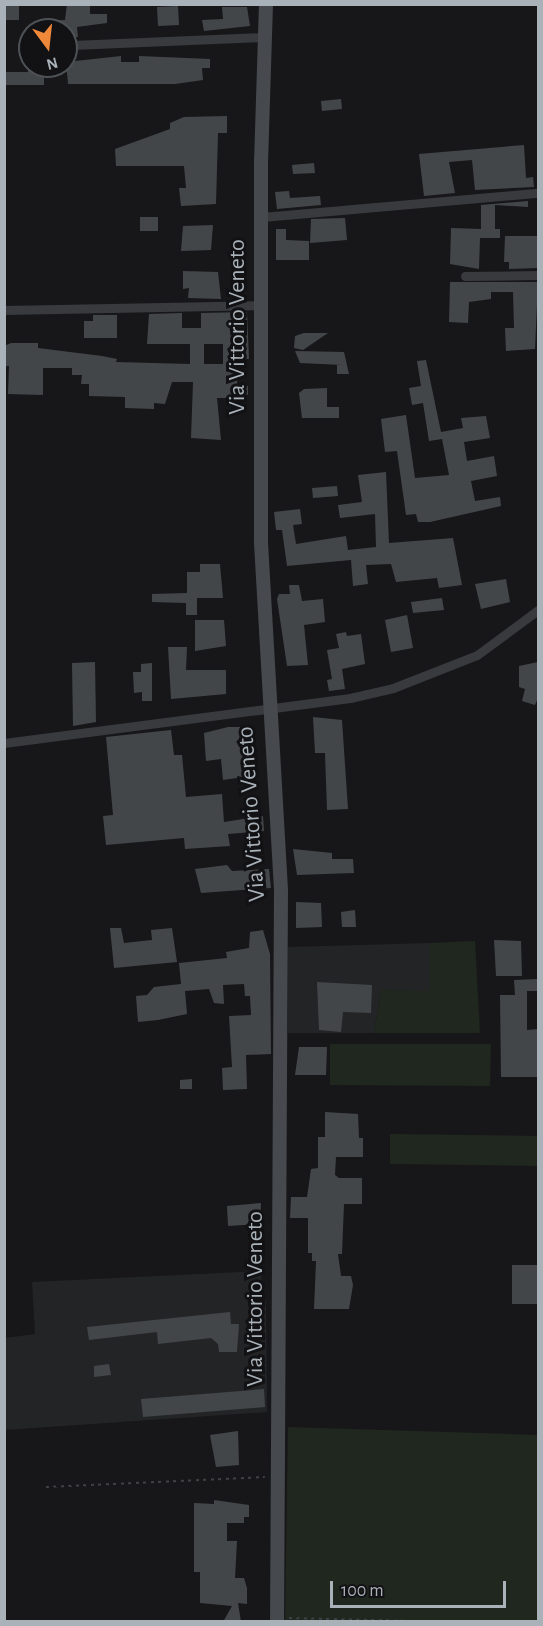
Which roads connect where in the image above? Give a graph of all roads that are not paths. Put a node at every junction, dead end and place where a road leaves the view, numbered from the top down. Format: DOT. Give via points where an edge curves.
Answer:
graph roads {
  1 [pos="266,4"];
  2 [pos="266,37"];
  3 [pos="78,45"];
  4 [pos="538,193"];
  5 [pos="262,217"];
  6 [pos="538,275"];
  7 [pos="465,276"];
  8 [pos="260,305"];
  9 [pos="4,310"];
  10 [pos="538,610"];
  11 [pos="268,707"];
  12 [pos="4,743"];
  13 [pos="277,1620"];
  1 -- 2 [label="street, Via Vittorio Veneto"];
  2 -- 3 [label="street"];
  2 -- 5 [label="street, Via Vittorio Veneto"];
  4 -- 5 [label="street"];
  5 -- 8 [label="street, Via Vittorio Veneto"];
  6 -- 7 [label="street"];
  8 -- 9 [label="street"];
  8 -- 11 [label="street, Via Vittorio Veneto" via="261,543"];
  10 -- 11 [label="street" via="477,655 426,677 350,698"];
  11 -- 12 [label="street"];
  11 -- 13 [label="street, Via Vittorio Veneto" via="281,891"];
}
